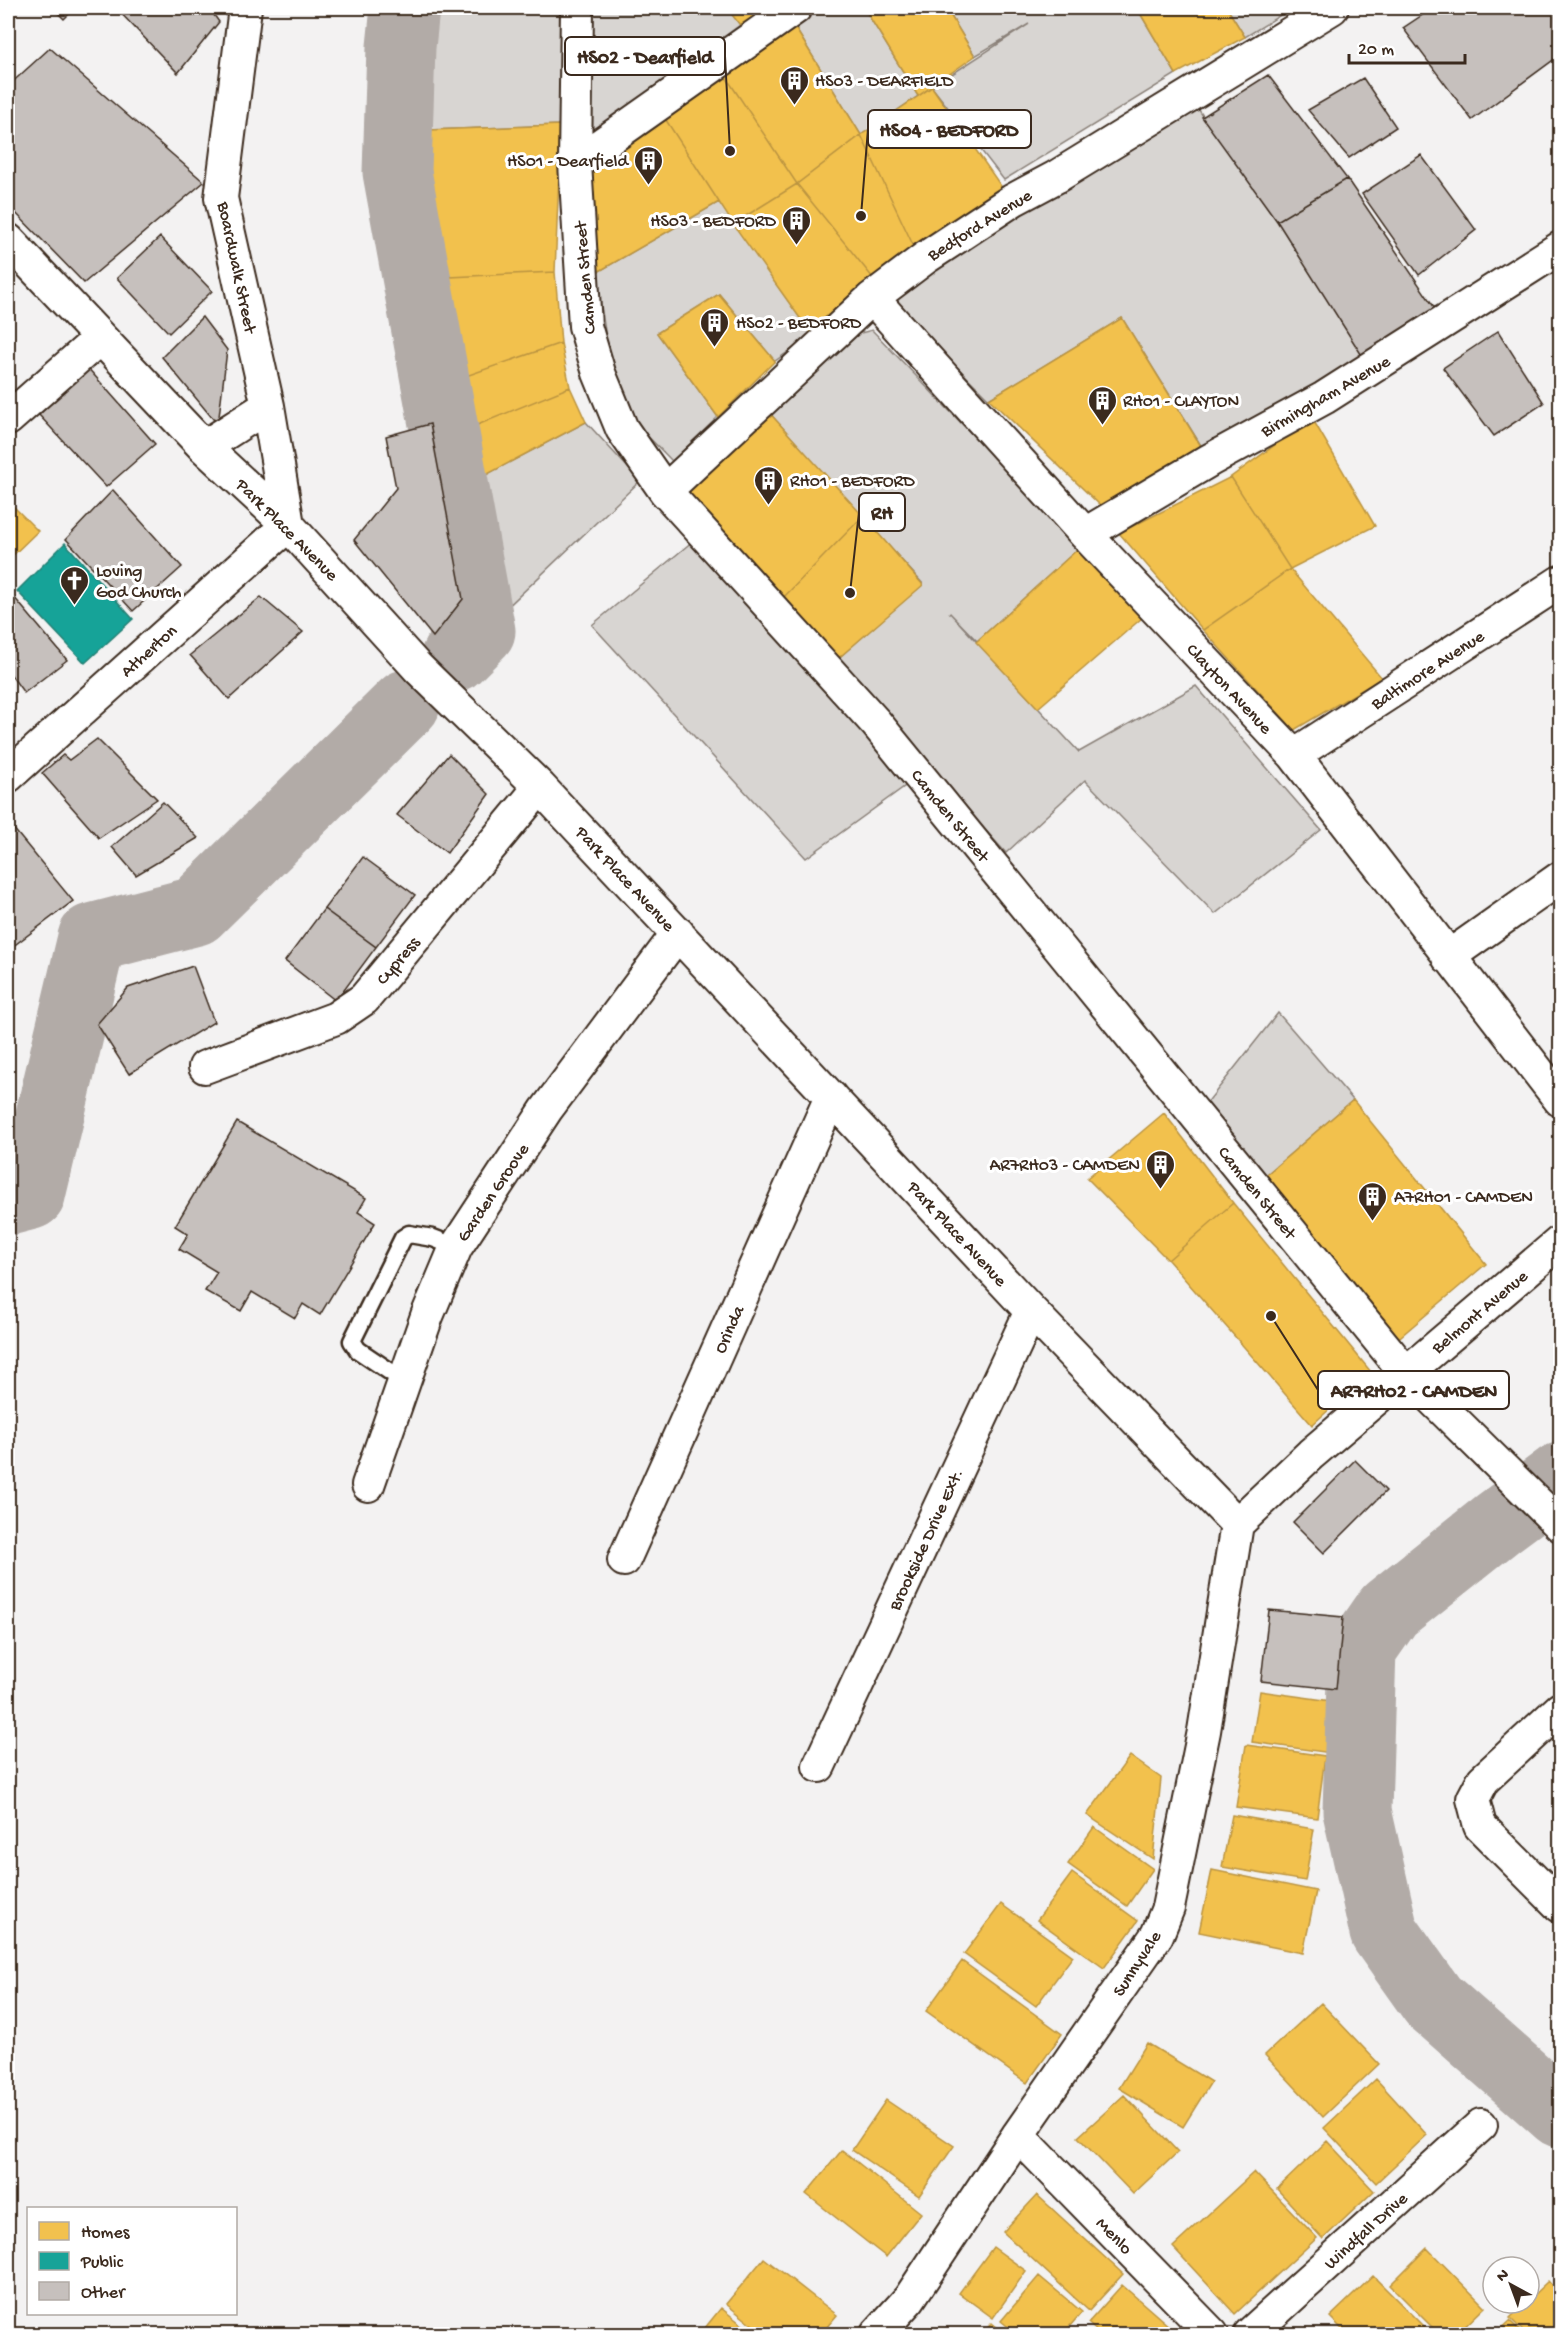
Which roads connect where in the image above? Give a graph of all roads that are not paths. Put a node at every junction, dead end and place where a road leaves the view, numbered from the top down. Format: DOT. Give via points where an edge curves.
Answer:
graph roads {
  1 [pos="245,8"];
  2 [pos="577,8"];
  3 [pos="795,8"];
  4 [pos="1332,8"];
  5 [pos="575,163"];
  6 [pos="8,240"];
  7 [pos="1560,248"];
  8 [pos="872,298"];
  9 [pos="100,338"];
  10 [pos="268,406"];
  11 [pos="8,419"];
  12 [pos="204,447"];
  13 [pos="665,492"];
  14 [pos="288,525"];
  15 [pos="1085,534"];
  16 [pos="1560,582"];
  17 [pos="1294,755"];
  18 [pos="8,776"];
  19 [pos="540,787"];
  20 [pos="1560,878"];
  21 [pos="678,933"];
  22 [pos="1448,957"];
  23 [pos="205,1067"];
  24 [pos="831,1097"];
  25 [pos="1560,1100"];
  26 [pos="1560,1242"];
  27 [pos="456,1246"];
  28 [pos="1031,1311"];
  29 [pos="1406,1373"];
  30 [pos="404,1381"];
  31 [pos="368,1485"];
  32 [pos="1237,1524"];
  33 [pos="1559,1524"];
  34 [pos="624,1560"];
  35 [pos="1560,1709"];
  36 [pos="819,1766"];
  37 [pos="1560,1906"];
  38 [pos="1481,2125"];
  39 [pos="1018,2135"];
  40 [pos="877,2334"];
  41 [pos="1212,2334"];
  42 [pos="1250,2334"];
  1 -- 10 [label="street, Boardwalk Street" via="221,198"];
  2 -- 5 [label="street, Camden Street"];
  3 -- 5 [label="street"];
  4 -- 8 [label="street, Bedford Avenue" via="1013,200"];
  5 -- 13 [label="street, Camden Street" via="585,326 622,429"];
  6 -- 9 [label="street, Park Place Avenue"];
  7 -- 15 [label="street, Birmingham Avenue" via="1324,398"];
  8 -- 13 [label="street, Bedford Avenue"];
  8 -- 15 [label="street, Clayton Avenue"];
  9 -- 11 [label="street"];
  9 -- 12 [label="street, Park Place Avenue"];
  10 -- 12 [label="street"];
  10 -- 14 [label="street, Boardwalk Street"];
  12 -- 14 [label="street, Park Place Avenue"];
  13 -- 29 [label="street, Camden Street" via="876,723"];
  14 -- 18 [label="street, Atherton"];
  14 -- 19 [label="street, Park Place Avenue" via="418,668"];
  15 -- 17 [label="street, Clayton Avenue"];
  16 -- 17 [label="street, Baltimore Avenue"];
  17 -- 22 [label="street, Clayton Avenue"];
  19 -- 21 [label="street, Park Place Avenue"];
  19 -- 23 [label="street, Cypress" via="364,999 336,1018"];
  20 -- 22 [label="street"];
  21 -- 24 [label="street, Park Place Avenue"];
  21 -- 27 [label="street, Garden Groove" via="546,1110"];
  22 -- 25 [label="street, Clayton Avenue"];
  24 -- 28 [label="street, Park Place Avenue"];
  24 -- 34 [label="street, Orinda"];
  26 -- 29 [label="street, Belmont Avenue"];
  27 -- 30 [label="street, Garden Groove"];
  27 -- 30 [label="lane" via="410,1234 403,1238 352,1341 358,1350"];
  28 -- 32 [label="street, Park Place Avenue"];
  28 -- 36 [label="street, Brookside Drive Ext."];
  29 -- 32 [label="street, Belmont Avenue"];
  29 -- 33 [label="street, Camden Street"];
  30 -- 31 [label="street, Garden Groove"];
  32 -- 39 [label="street, Sunnyvale" via="1204,1731 1168,1908 1157,1935"];
  35 -- 37 [label="street" via="1484,1780 1473,1800 1480,1826"];
  38 -- 42 [label="street, Windfall Drive"];
  39 -- 40 [label="street, Sunnyvale" via="909,2299"];
  39 -- 41 [label="street, Menlo"];
}
